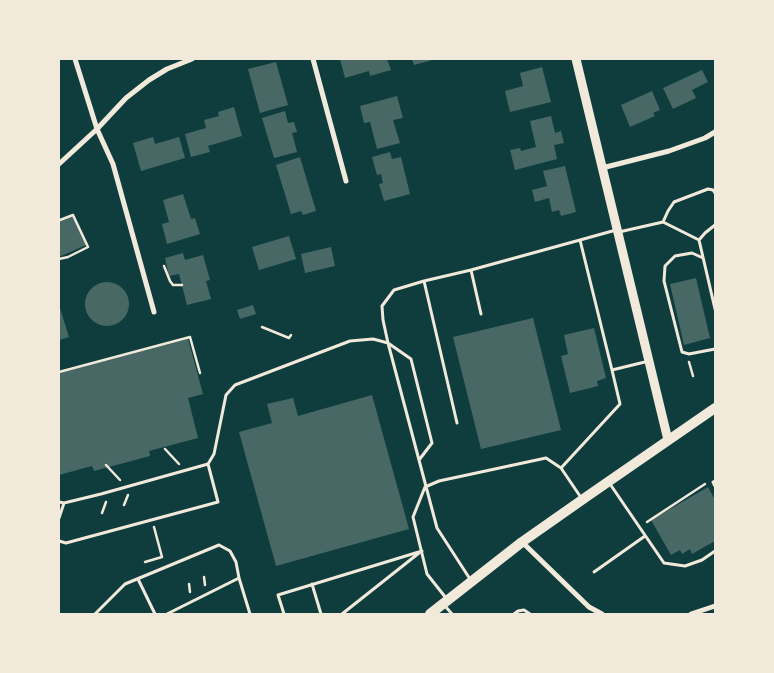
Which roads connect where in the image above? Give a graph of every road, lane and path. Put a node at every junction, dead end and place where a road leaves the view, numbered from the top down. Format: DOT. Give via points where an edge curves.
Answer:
graph roads {
  1 [pos="75,59"];
  2 [pos="192,59"];
  3 [pos="313,59"];
  4 [pos="576,59"];
  5 [pos="97,129"];
  6 [pos="715,132"];
  7 [pos="59,164"];
  8 [pos="602,168"];
  9 [pos="346,181"];
  10 [pos="715,193"];
  11 [pos="60,220"];
  12 [pos="663,222"];
  13 [pos="715,226"];
  14 [pos="618,231"];
  15 [pos="580,240"];
  16 [pos="699,240"];
  17 [pos="702,258"];
  18 [pos="59,259"];
  19 [pos="164,266"];
  20 [pos="471,270"];
  21 [pos="424,281"];
  22 [pos="182,285"];
  23 [pos="715,309"];
  24 [pos="154,312"];
  25 [pos="481,314"];
  26 [pos="262,327"];
  27 [pos="291,335"];
  28 [pos="388,344"];
  29 [pos="715,349"];
  30 [pos="649,360"];
  31 [pos="612,370"];
  32 [pos="59,372"];
  33 [pos="200,373"];
  34 [pos="715,408"];
  35 [pos="457,423"];
  36 [pos="668,440"];
  37 [pos="166,449"];
  38 [pos="419,461"];
  39 [pos="208,464"];
  40 [pos="106,465"];
  41 [pos="561,468"];
  42 [pos="185,470"];
  43 [pos="608,481"];
  44 [pos="714,483"];
  45 [pos="127,486"];
  46 [pos="425,487"];
  47 [pos="582,500"];
  48 [pos="106,501"];
  49 [pos="59,502"];
  50 [pos="64,503"];
  51 [pos="102,513"];
  52 [pos="59,518"];
  53 [pos="152,520"];
  54 [pos="640,527"];
  55 [pos="645,536"];
  56 [pos="59,542"];
  57 [pos="522,542"];
  58 [pos="422,551"];
  59 [pos="715,551"];
  60 [pos="145,562"];
  61 [pos="594,572"];
  62 [pos="138,578"];
  63 [pos="239,578"];
  64 [pos="471,581"];
  65 [pos="312,584"];
  66 [pos="445,602"];
  67 [pos="715,606"];
  68 [pos="95,614"];
  69 [pos="154,614"];
  70 [pos="167,614"];
  71 [pos="250,614"];
  72 [pos="284,614"];
  73 [pos="321,614"];
  74 [pos="342,614"];
  75 [pos="430,614"];
  76 [pos="452,614"];
  77 [pos="514,614"];
  78 [pos="530,614"];
  79 [pos="602,614"];
  80 [pos="691,614"];
  1 -- 5 [label="street"];
  2 -- 5 [label="street" via="149,80 126,98"];
  3 -- 9 [label="street"];
  4 -- 8 [label="street"];
  5 -- 7 [label="street"];
  5 -- 24 [label="street" via="113,164"];
  6 -- 8 [label="street" via="669,152"];
  8 -- 14 [label="street"];
  10 -- 12 [label="lane" via="708,189 674,202"];
  11 -- 18 [label="path" via="73,214 88,247"];
  12 -- 14 [label="lane"];
  12 -- 16 [label="lane"];
  13 -- 16 [label="lane"];
  14 -- 15 [label="lane"];
  14 -- 30 [label="street"];
  15 -- 20 [label="lane"];
  15 -- 31 [label="lane"];
  16 -- 17 [label="lane"];
  17 -- 23 [label="lane"];
  17 -- 29 [label="lane" via="692,253 675,256 665,266 664,280 682,352 689,354"];
  19 -- 22 [label="path" via="170,282"];
  20 -- 21 [label="lane"];
  20 -- 25 [label="lane"];
  21 -- 28 [label="lane" via="394,290 382,306"];
  21 -- 35 [label="lane"];
  26 -- 27 [label="path" via="289,338"];
  28 -- 38 [label="lane"];
  28 -- 38 [label="lane" via="411,359 432,443"];
  28 -- 39 [label="lane" via="373,339 350,340 235,385 226,394 214,454"];
  30 -- 31 [label="lane"];
  30 -- 36 [label="street"];
  31 -- 41 [label="lane" via="620,404"];
  32 -- 33 [label="path" via="190,337"];
  34 -- 36 [label="main road"];
  36 -- 43 [label="main road"];
  37 -- 42 [label="path"];
  38 -- 46 [label="lane"];
  39 -- 42 [label="lane"];
  39 -- 53 [label="lane" via="218,502"];
  40 -- 45 [label="path"];
  41 -- 46 [label="lane" via="546,458 439,481"];
  41 -- 47 [label="lane"];
  42 -- 45 [label="lane"];
  43 -- 47 [label="main road"];
  43 -- 54 [label="lane"];
  44 -- 54 [label="path" via="705,484"];
  45 -- 50 [label="lane"];
  46 -- 58 [label="lane" via="413,517"];
  46 -- 64 [label="lane" via="437,528"];
  47 -- 57 [label="main road"];
  48 -- 51 [label="path"];
  49 -- 50 [label="lane"];
  50 -- 52 [label="lane"];
  53 -- 56 [label="lane" via="66,543"];
  53 -- 60 [label="path" via="162,557"];
  54 -- 55 [label="lane"];
  55 -- 59 [label="lane" via="664,563 685,566"];
  55 -- 61 [label="lane"];
  57 -- 64 [label="main road"];
  57 -- 79 [label="street" via="588,607"];
  58 -- 65 [label="lane"];
  58 -- 66 [label="lane" via="427,574"];
  58 -- 74 [label="lane"];
  62 -- 63 [label="lane" via="218,544 230,551"];
  62 -- 68 [label="lane" via="124,584"];
  62 -- 69 [label="lane"];
  63 -- 70 [label="lane"];
  63 -- 71 [label="lane"];
  64 -- 66 [label="main road"];
  65 -- 72 [label="lane" via="278,594"];
  65 -- 73 [label="lane"];
  66 -- 75 [label="main road"];
  66 -- 76 [label="lane"];
  67 -- 80 [label="street"];
  77 -- 78 [label="lane" via="524,610"];
}
